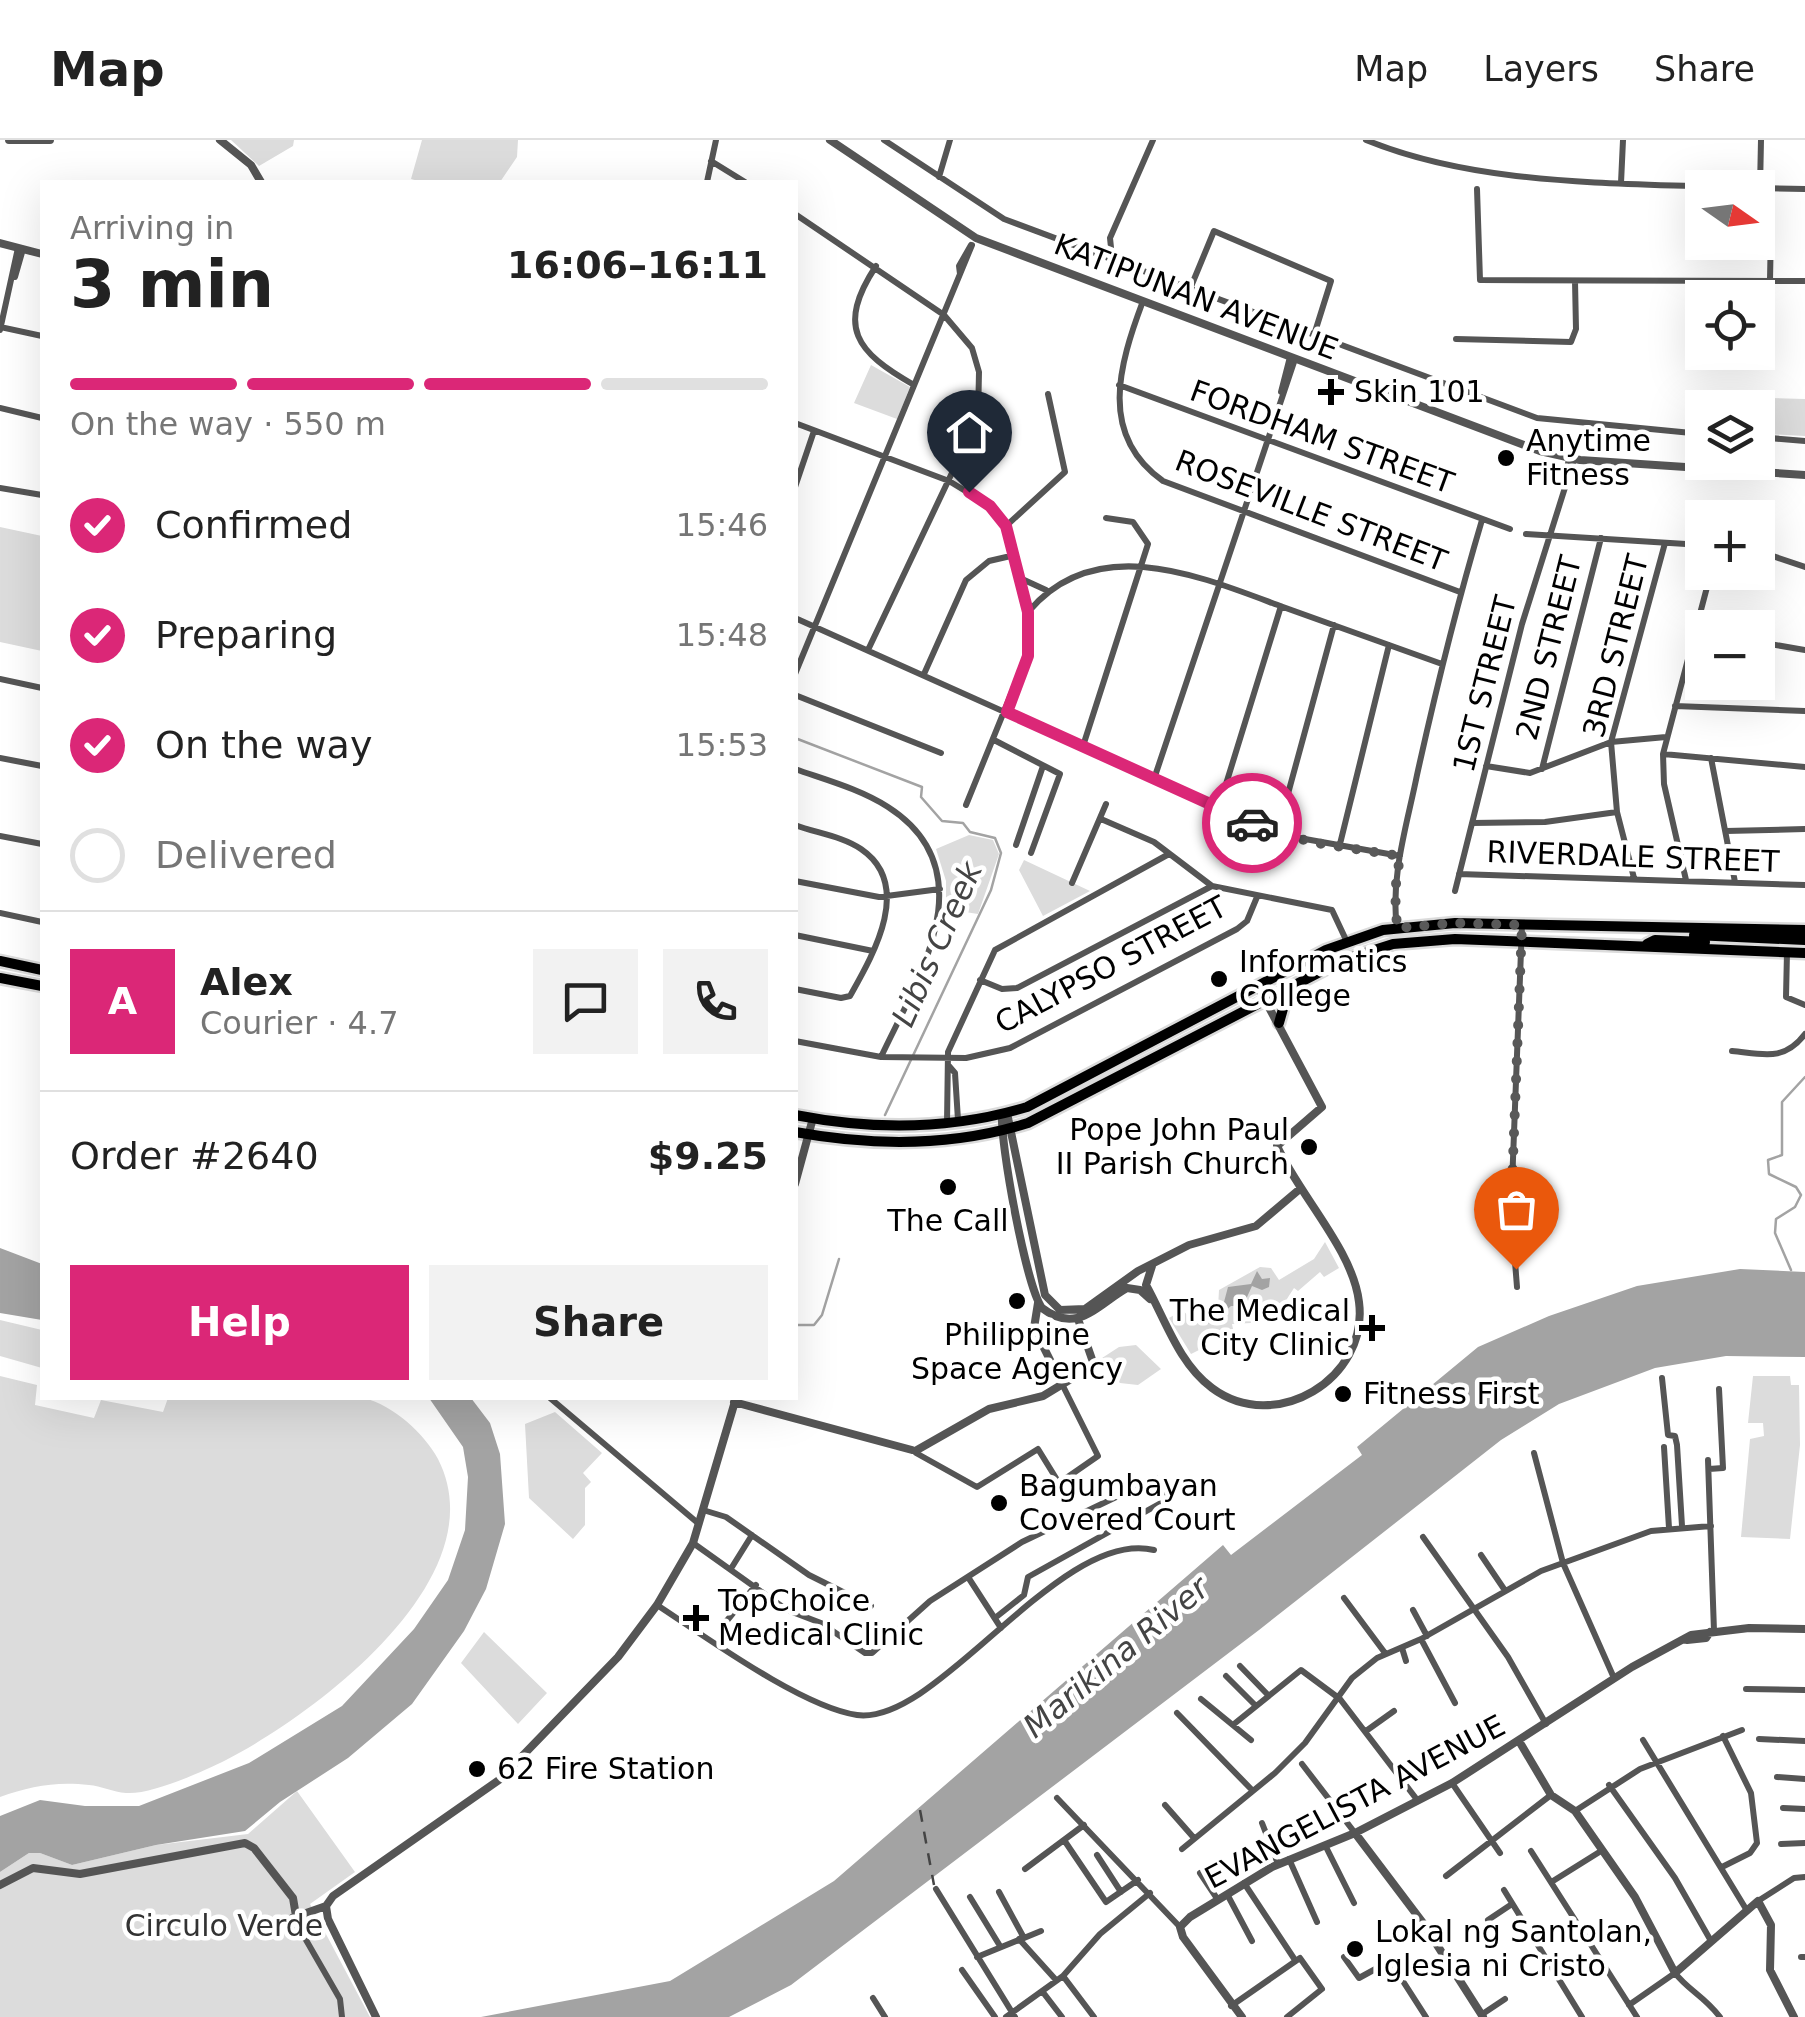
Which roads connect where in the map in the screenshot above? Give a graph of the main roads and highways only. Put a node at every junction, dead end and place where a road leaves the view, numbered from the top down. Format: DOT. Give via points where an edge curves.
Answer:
graph roads {
  1 [pos="1805,930"];
  2 [pos="1660,934"];
  3 [pos="1647,944"];
  4 [pos="1805,947"];
  5 [pos="0,961"];
  6 [pos="40,970"];
  7 [pos="0,978"];
  8 [pos="40,986"];
  9 [pos="1289,988"];
  10 [pos="1279,1023"];
  11 [pos="1160,1036"];
  12 [pos="1169,1052"];
  13 [pos="798,1116"];
  14 [pos="798,1132"];
  1 -- 2 [label="main road"];
  2 -- 3 [label="main road"];
  2 -- 4 [label="main road"];
  2 -- 11 [label="main road" via="1455,923 1397,928 1347,942"];
  3 -- 4 [label="main road" via="1787,952"];
  3 -- 9 [label="main road" via="1393,944"];
  5 -- 6 [label="main road"];
  7 -- 8 [label="main road"];
  9 -- 10 [label="main road"];
  9 -- 12 [label="main road"];
  11 -- 12 [label="main road"];
  11 -- 13 [label="main road" via="1060,1092 1004,1114 882,1126"];
  12 -- 14 [label="main road" via="1004,1133 873,1142"];
}
